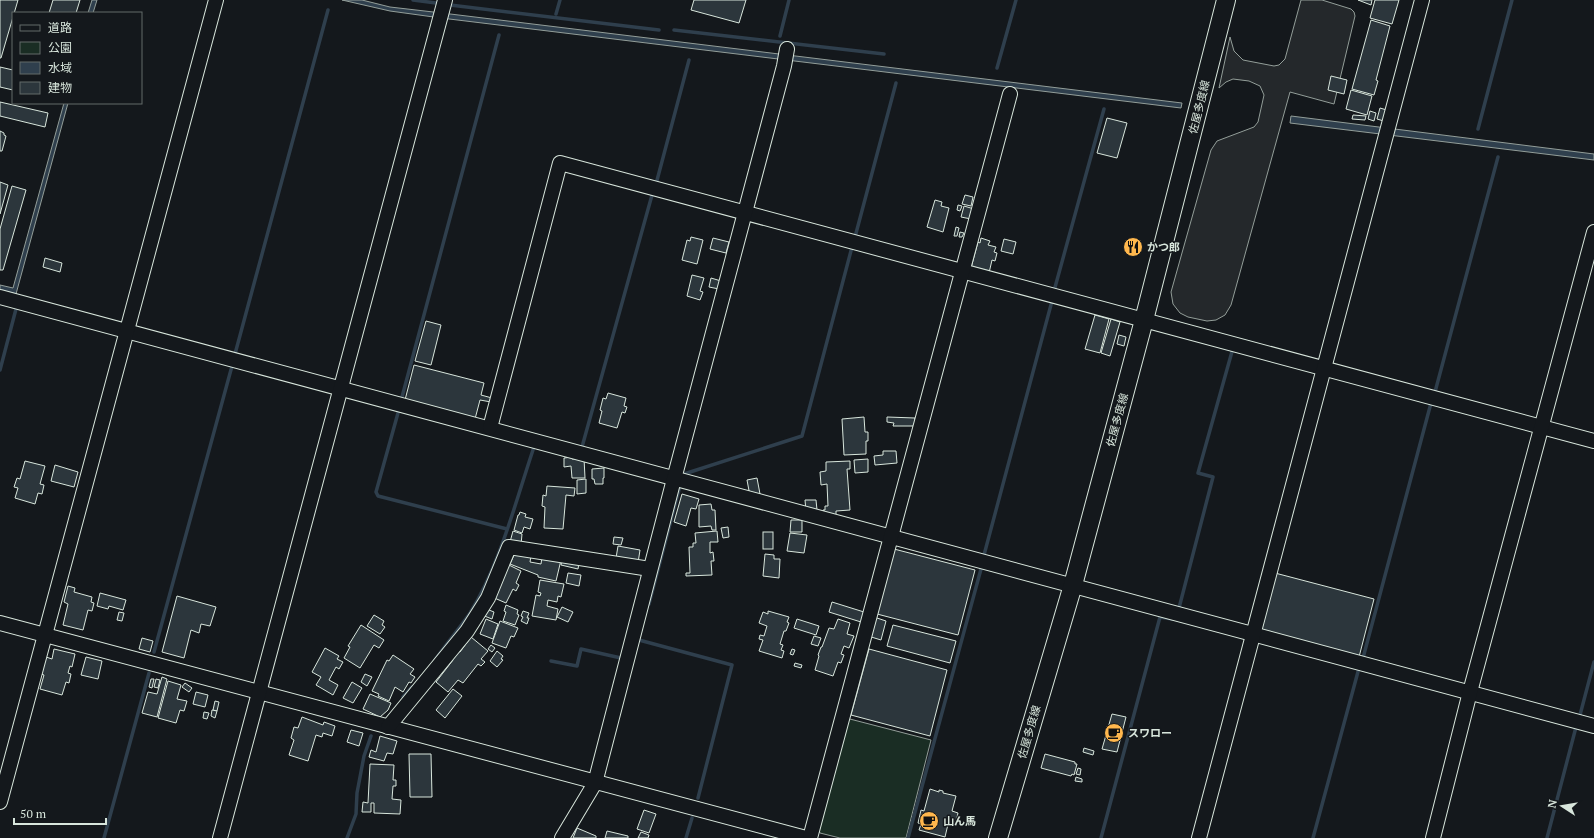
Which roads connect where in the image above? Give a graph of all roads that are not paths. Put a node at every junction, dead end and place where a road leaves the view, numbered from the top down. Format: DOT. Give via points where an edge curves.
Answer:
graph roads {
  1 [pos="216,0"];
  2 [pos="1226,0"];
  3 [pos="1422,0"];
  4 [pos="442,10"];
  5 [pos="787,49"];
  6 [pos="1010,94"];
  7 [pos="745,213"];
  8 [pos="1594,232"];
  9 [pos="963,272"];
  10 [pos="0,297"];
  11 [pos="1144,320"];
  12 [pos="127,331"];
  13 [pos="1325,369"];
  14 [pos="339,389"];
  15 [pos="1541,426"];
  16 [pos="490,428"];
  17 [pos="1594,441"];
  18 [pos="674,479"];
  19 [pos="891,536"];
  20 [pos="650,569"];
  21 [pos="1073,585"];
  22 [pos="0,623"];
  23 [pos="45,635"];
  24 [pos="1253,635"];
  25 [pos="1470,692"];
  26 [pos="260,693"];
  27 [pos="1594,726"];
  28 [pos="388,727"];
  29 [pos="595,783"];
  30 [pos="0,802"];
  31 [pos="220,838"];
  32 [pos="562,838"];
  33 [pos="806,838"];
  34 [pos="810,838"];
  35 [pos="998,838"];
  36 [pos="1199,838"];
  37 [pos="1433,838"];
  1 -- 12 [label="street"];
  2 -- 11 [label="main road, 佐屋多度線"];
  3 -- 13 [label="street"];
  4 -- 14 [label="street"];
  5 -- 7 [label="street"];
  6 -- 9 [label="street"];
  7 -- 9 [label="street"];
  7 -- 16 [label="street" via="560,164"];
  7 -- 18 [label="street"];
  8 -- 15 [label="street"];
  9 -- 11 [label="street"];
  9 -- 19 [label="street"];
  10 -- 12 [label="street"];
  11 -- 13 [label="street"];
  11 -- 21 [label="main road, 佐屋多度線"];
  12 -- 14 [label="street"];
  12 -- 23 [label="street"];
  13 -- 15 [label="street"];
  13 -- 24 [label="street"];
  14 -- 16 [label="street"];
  14 -- 26 [label="street"];
  15 -- 17 [label="street"];
  15 -- 25 [label="street"];
  16 -- 18 [label="street"];
  18 -- 19 [label="street"];
  18 -- 20 [label="street"];
  19 -- 21 [label="street"];
  19 -- 34 [label="street"];
  20 -- 28 [label="street" via="509,547 488,598 467,631"];
  20 -- 29 [label="street"];
  21 -- 24 [label="street"];
  21 -- 35 [label="main road, 佐屋多度線"];
  22 -- 23 [label="street"];
  23 -- 26 [label="street"];
  23 -- 30 [label="street"];
  24 -- 25 [label="street"];
  24 -- 36 [label="street"];
  25 -- 27 [label="street"];
  25 -- 37 [label="street"];
  26 -- 28 [label="street"];
  26 -- 31 [label="street"];
  28 -- 29 [label="street"];
  29 -- 32 [label="street"];
  29 -- 33 [label="street"];
}
